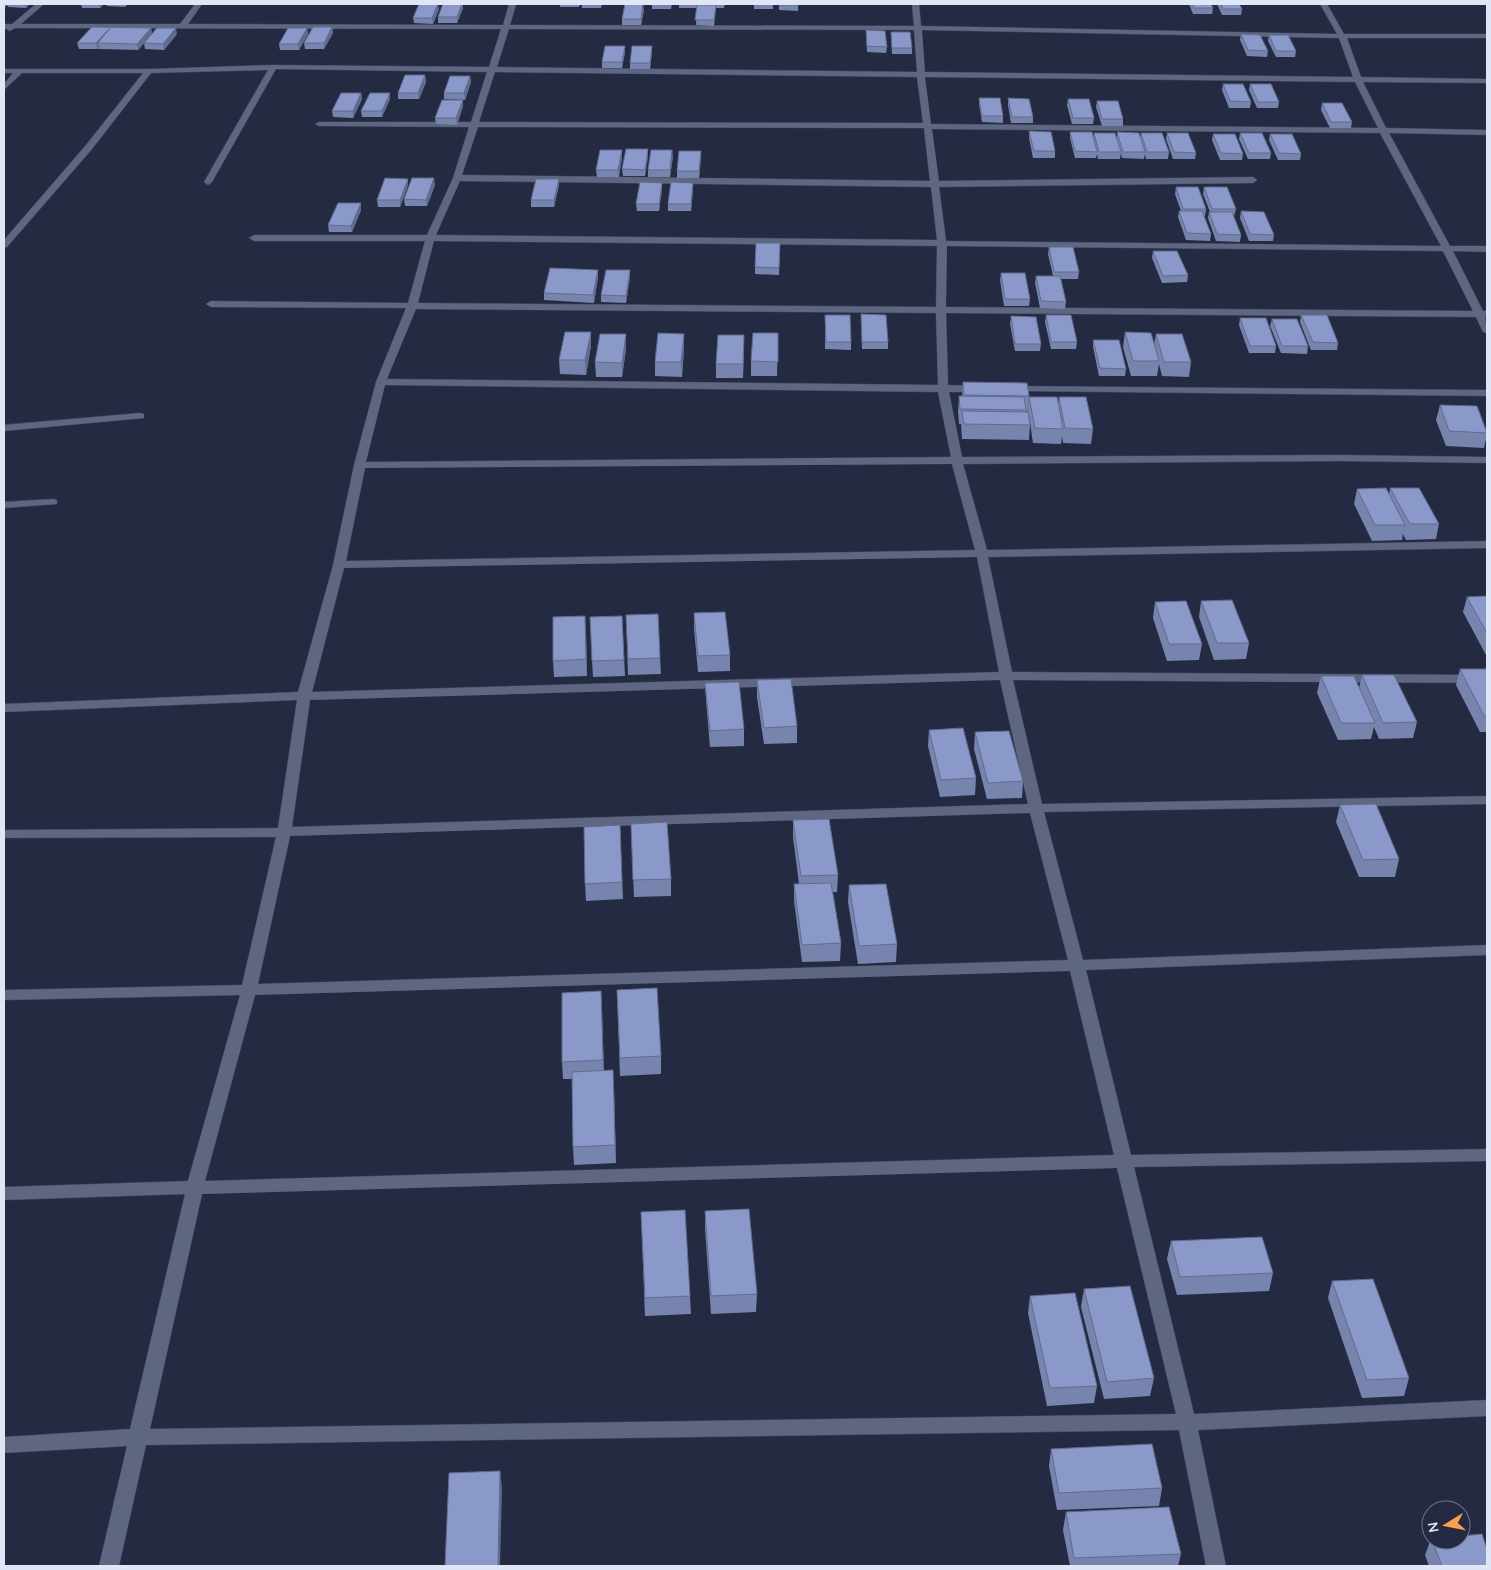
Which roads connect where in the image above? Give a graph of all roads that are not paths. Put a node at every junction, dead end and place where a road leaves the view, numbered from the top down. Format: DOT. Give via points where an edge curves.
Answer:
graph roads {
  1 [pos="40,4"];
  2 [pos="199,4"];
  3 [pos="513,4"];
  4 [pos="916,4"];
  5 [pos="1324,4"];
  6 [pos="4,26"];
  7 [pos="13,26"];
  8 [pos="182,27"];
  9 [pos="504,28"];
  10 [pos="919,28"];
  11 [pos="4,34"];
  12 [pos="1342,36"];
  13 [pos="1487,36"];
  14 [pos="274,67"];
  15 [pos="492,70"];
  16 [pos="4,71"];
  17 [pos="20,71"];
  18 [pos="149,71"];
  19 [pos="921,74"];
  20 [pos="1358,79"];
  21 [pos="1487,81"];
  22 [pos="4,88"];
  23 [pos="319,124"];
  24 [pos="474,126"];
  25 [pos="928,126"];
  26 [pos="1383,131"];
  27 [pos="1487,132"];
  28 [pos="457,178"];
  29 [pos="1253,180"];
  30 [pos="208,182"];
  31 [pos="935,184"];
  32 [pos="254,238"];
  33 [pos="430,238"];
  34 [pos="942,243"];
  35 [pos="4,245"];
  36 [pos="1447,249"];
  37 [pos="1487,249"];
  38 [pos="211,304"];
  39 [pos="412,306"];
  40 [pos="940,311"];
  41 [pos="1482,314"];
  42 [pos="1487,330"];
  43 [pos="381,382"];
  44 [pos="943,388"];
  45 [pos="1487,393"];
  46 [pos="140,416"];
  47 [pos="4,428"];
  48 [pos="1487,460"];
  49 [pos="957,462"];
  50 [pos="360,465"];
  51 [pos="53,502"];
  52 [pos="4,505"];
  53 [pos="1487,544"];
  54 [pos="982,554"];
  55 [pos="339,565"];
  56 [pos="1006,676"];
  57 [pos="1487,679"];
  58 [pos="304,696"];
  59 [pos="4,708"];
  60 [pos="1487,800"];
  61 [pos="1036,808"];
  62 [pos="284,832"];
  63 [pos="4,834"];
  64 [pos="1487,950"];
  65 [pos="1077,966"];
  66 [pos="249,990"];
  67 [pos="4,995"];
  68 [pos="1487,1155"];
  69 [pos="1123,1161"];
  70 [pos="195,1187"];
  71 [pos="4,1193"];
  72 [pos="1487,1408"];
  73 [pos="1187,1422"];
  74 [pos="139,1437"];
  75 [pos="4,1445"];
  76 [pos="109,1566"];
  77 [pos="1216,1566"];
  1 -- 7 [label="street"];
  2 -- 8 [label="street"];
  3 -- 9 [label="street"];
  4 -- 10 [label="street"];
  5 -- 12 [label="street"];
  6 -- 7 [label="street"];
  7 -- 8 [label="street"];
  7 -- 11 [label="street"];
  8 -- 9 [label="street"];
  9 -- 10 [label="street"];
  9 -- 15 [label="street"];
  10 -- 12 [label="street"];
  10 -- 19 [label="street"];
  12 -- 13 [label="street"];
  12 -- 20 [label="street"];
  14 -- 15 [label="street"];
  14 -- 18 [label="street"];
  14 -- 30 [label="street"];
  15 -- 19 [label="street"];
  15 -- 24 [label="street"];
  16 -- 17 [label="street"];
  17 -- 18 [label="street"];
  17 -- 22 [label="street"];
  18 -- 35 [label="street"];
  19 -- 20 [label="street"];
  19 -- 25 [label="street"];
  20 -- 21 [label="street"];
  20 -- 26 [label="street"];
  23 -- 24 [label="street"];
  24 -- 25 [label="street"];
  24 -- 28 [label="street"];
  25 -- 26 [label="street"];
  25 -- 31 [label="street"];
  26 -- 27 [label="street"];
  26 -- 36 [label="street"];
  28 -- 31 [label="street"];
  28 -- 33 [label="street"];
  29 -- 31 [label="street"];
  31 -- 34 [label="street"];
  32 -- 33 [label="street"];
  33 -- 34 [label="street"];
  33 -- 39 [label="street"];
  34 -- 36 [label="street"];
  34 -- 40 [label="street"];
  36 -- 37 [label="street"];
  36 -- 41 [label="street"];
  38 -- 39 [label="street"];
  39 -- 40 [label="street"];
  39 -- 43 [label="street"];
  40 -- 41 [label="street"];
  40 -- 44 [label="street"];
  41 -- 42 [label="street"];
  43 -- 44 [label="street"];
  43 -- 50 [label="street"];
  44 -- 45 [label="street"];
  44 -- 49 [label="street"];
  46 -- 47 [label="street"];
  48 -- 49 [label="street" via="1340,458"];
  49 -- 50 [label="street"];
  49 -- 54 [label="street"];
  50 -- 55 [label="street"];
  51 -- 52 [label="street"];
  53 -- 54 [label="street"];
  54 -- 55 [label="street"];
  54 -- 56 [label="street"];
  55 -- 58 [label="street"];
  56 -- 57 [label="street"];
  56 -- 58 [label="street"];
  56 -- 61 [label="street"];
  58 -- 59 [label="street"];
  58 -- 62 [label="street"];
  60 -- 61 [label="street"];
  61 -- 62 [label="street"];
  61 -- 65 [label="street"];
  62 -- 63 [label="street"];
  62 -- 66 [label="street"];
  64 -- 65 [label="street"];
  65 -- 66 [label="street"];
  65 -- 69 [label="street"];
  66 -- 67 [label="street"];
  66 -- 70 [label="street"];
  68 -- 69 [label="street"];
  69 -- 70 [label="street"];
  69 -- 73 [label="street"];
  70 -- 71 [label="street"];
  70 -- 74 [label="street"];
  72 -- 73 [label="street"];
  73 -- 74 [label="street"];
  73 -- 77 [label="street"];
  74 -- 75 [label="street"];
  74 -- 76 [label="street"];
}
